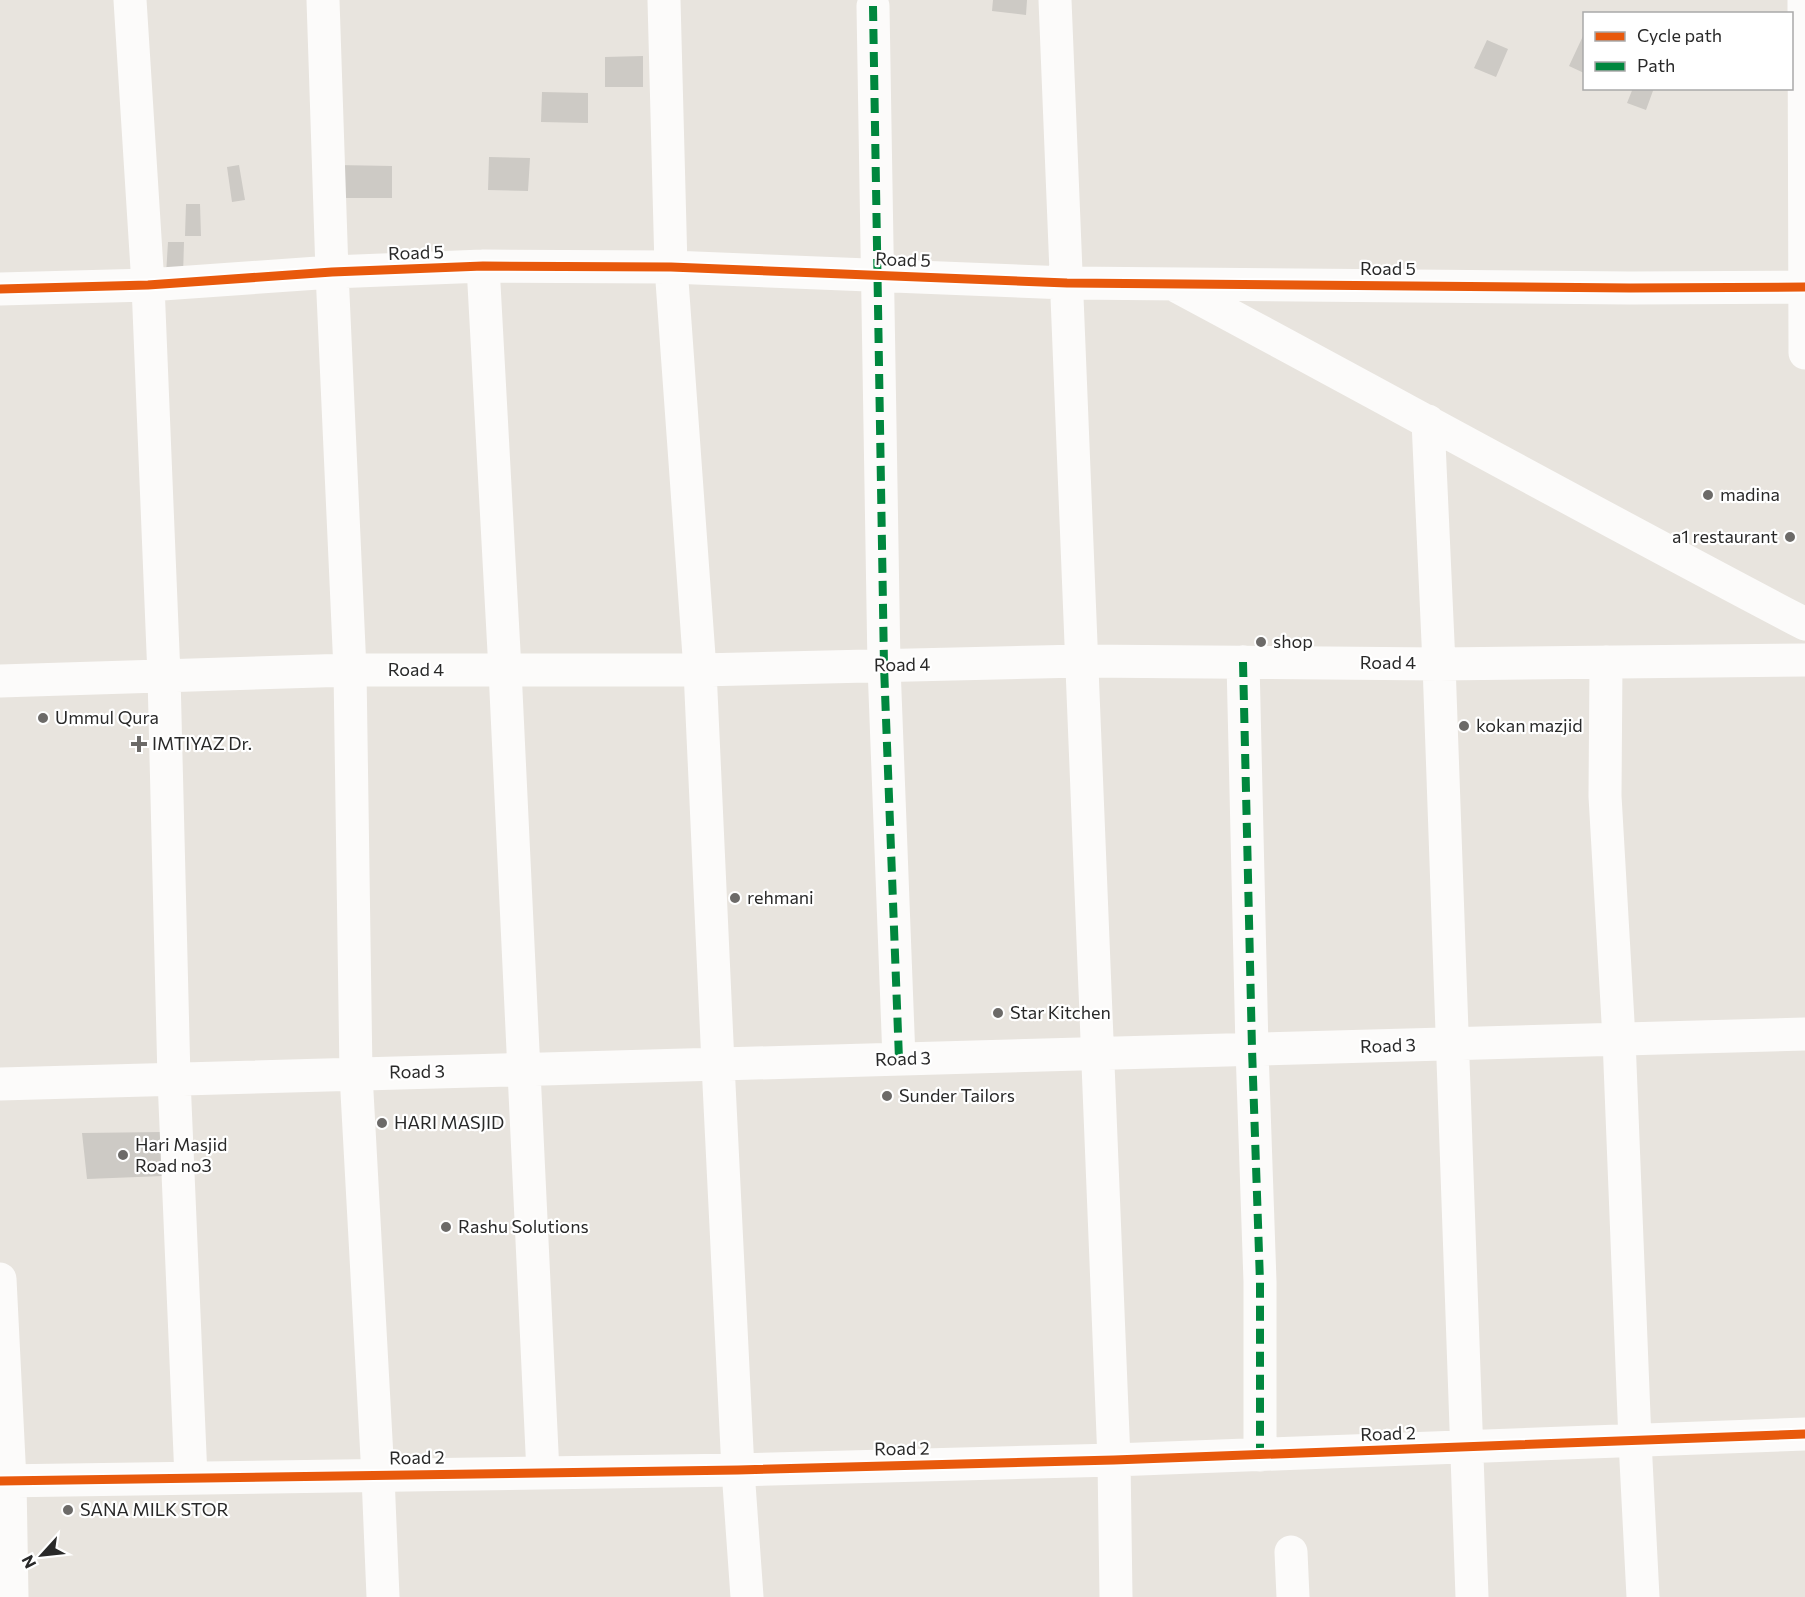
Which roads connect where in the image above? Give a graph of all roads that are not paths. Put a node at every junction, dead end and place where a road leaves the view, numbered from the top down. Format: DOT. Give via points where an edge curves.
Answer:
graph roads {
  1 [pos="130,0"];
  2 [pos="323,0"];
  3 [pos="664,0"];
  4 [pos="1055,0"];
  5 [pos="1804,0"];
  6 [pos="873,6"];
  7 [pos="483,266"];
  8 [pos="671,267"];
  9 [pos="332,272"];
  10 [pos="877,275"];
  11 [pos="1067,283"];
  12 [pos="1172,284"];
  13 [pos="148,285"];
  14 [pos="1805,287"];
  15 [pos="0,289"];
  16 [pos="1805,353"];
  17 [pos="1428,421"];
  18 [pos="1805,624"];
  19 [pos="1805,660"];
  20 [pos="1081,661"];
  21 [pos="1243,662"];
  22 [pos="1606,662"];
  23 [pos="1439,663"];
  24 [pos="884,666"];
  25 [pos="350,670"];
  26 [pos="505,670"];
  27 [pos="700,670"];
  28 [pos="164,676"];
  29 [pos="0,681"];
  30 [pos="1805,1034"];
  31 [pos="1619,1039"];
  32 [pos="1452,1044"];
  33 [pos="1252,1049"];
  34 [pos="1098,1053"];
  35 [pos="899,1059"];
  36 [pos="718,1064"];
  37 [pos="524,1070"];
  38 [pos="356,1074"];
  39 [pos="174,1079"];
  40 [pos="0,1084"];
  41 [pos="0,1279"];
  42 [pos="1805,1434"];
  43 [pos="1635,1441"];
  44 [pos="1468,1448"];
  45 [pos="1260,1455"];
  46 [pos="1114,1460"];
  47 [pos="738,1470"];
  48 [pos="543,1473"];
  49 [pos="378,1476"];
  50 [pos="190,1478"];
  51 [pos="5,1481"];
  52 [pos="1291,1551"];
  53 [pos="12,1597"];
  54 [pos="383,1597"];
  55 [pos="747,1597"];
  56 [pos="1116,1597"];
  57 [pos="1293,1597"];
  58 [pos="1472,1597"];
  59 [pos="1643,1597"];
  1 -- 13 [label="street"];
  2 -- 9 [label="street"];
  3 -- 8 [label="street"];
  4 -- 11 [label="street"];
  5 -- 14 [label="street"];
  6 -- 10 [label="street"];
  7 -- 8 [label="street, Road 5"];
  7 -- 9 [label="street, Road 5"];
  7 -- 26 [label="street"];
  8 -- 10 [label="street, Road 5"];
  8 -- 27 [label="street"];
  9 -- 13 [label="street, Road 5"];
  9 -- 25 [label="street"];
  10 -- 11 [label="street, Road 5"];
  10 -- 24 [label="street"];
  11 -- 12 [label="street, Road 5"];
  11 -- 20 [label="street"];
  12 -- 14 [label="street, Road 5"];
  12 -- 17 [label="street"];
  13 -- 15 [label="street, Road 5"];
  13 -- 28 [label="street"];
  14 -- 16 [label="street"];
  17 -- 18 [label="street"];
  17 -- 23 [label="street"];
  19 -- 22 [label="street, Road 4"];
  20 -- 21 [label="street, Road 4"];
  20 -- 24 [label="street, Road 4"];
  20 -- 34 [label="street"];
  21 -- 23 [label="street, Road 4"];
  21 -- 33 [label="street"];
  22 -- 23 [label="street, Road 4"];
  22 -- 31 [label="street" via="1605,795"];
  23 -- 32 [label="street"];
  24 -- 27 [label="street, Road 4"];
  24 -- 35 [label="street"];
  25 -- 26 [label="street, Road 4"];
  25 -- 28 [label="street, Road 4"];
  25 -- 38 [label="street"];
  26 -- 27 [label="street, Road 4"];
  26 -- 37 [label="street"];
  27 -- 36 [label="street"];
  28 -- 29 [label="street, Road 4"];
  28 -- 39 [label="street"];
  30 -- 31 [label="street, Road 3"];
  31 -- 32 [label="street, Road 3"];
  31 -- 43 [label="street"];
  32 -- 33 [label="street, Road 3"];
  32 -- 44 [label="street"];
  33 -- 34 [label="street, Road 3"];
  33 -- 45 [label="street" via="1260,1282"];
  34 -- 35 [label="street, Road 3"];
  34 -- 46 [label="street"];
  35 -- 36 [label="street, Road 3"];
  36 -- 37 [label="street, Road 3"];
  36 -- 47 [label="street"];
  37 -- 38 [label="street, Road 3"];
  37 -- 48 [label="street"];
  38 -- 39 [label="street, Road 3"];
  38 -- 49 [label="street"];
  39 -- 40 [label="street, Road 3"];
  39 -- 50 [label="street"];
  41 -- 51 [label="street"];
  42 -- 43 [label="street, Road 2"];
  43 -- 44 [label="street, Road 2"];
  43 -- 59 [label="street"];
  44 -- 45 [label="street, Road 2"];
  44 -- 58 [label="street"];
  45 -- 46 [label="street, Road 2"];
  46 -- 47 [label="street, Road 2"];
  46 -- 56 [label="street"];
  47 -- 48 [label="street, Road 2"];
  47 -- 55 [label="street"];
  48 -- 49 [label="street, Road 2"];
  49 -- 50 [label="street, Road 2"];
  49 -- 54 [label="street"];
  50 -- 51 [label="street, Road 2"];
  51 -- 53 [label="street"];
  52 -- 57 [label="street"];
}
